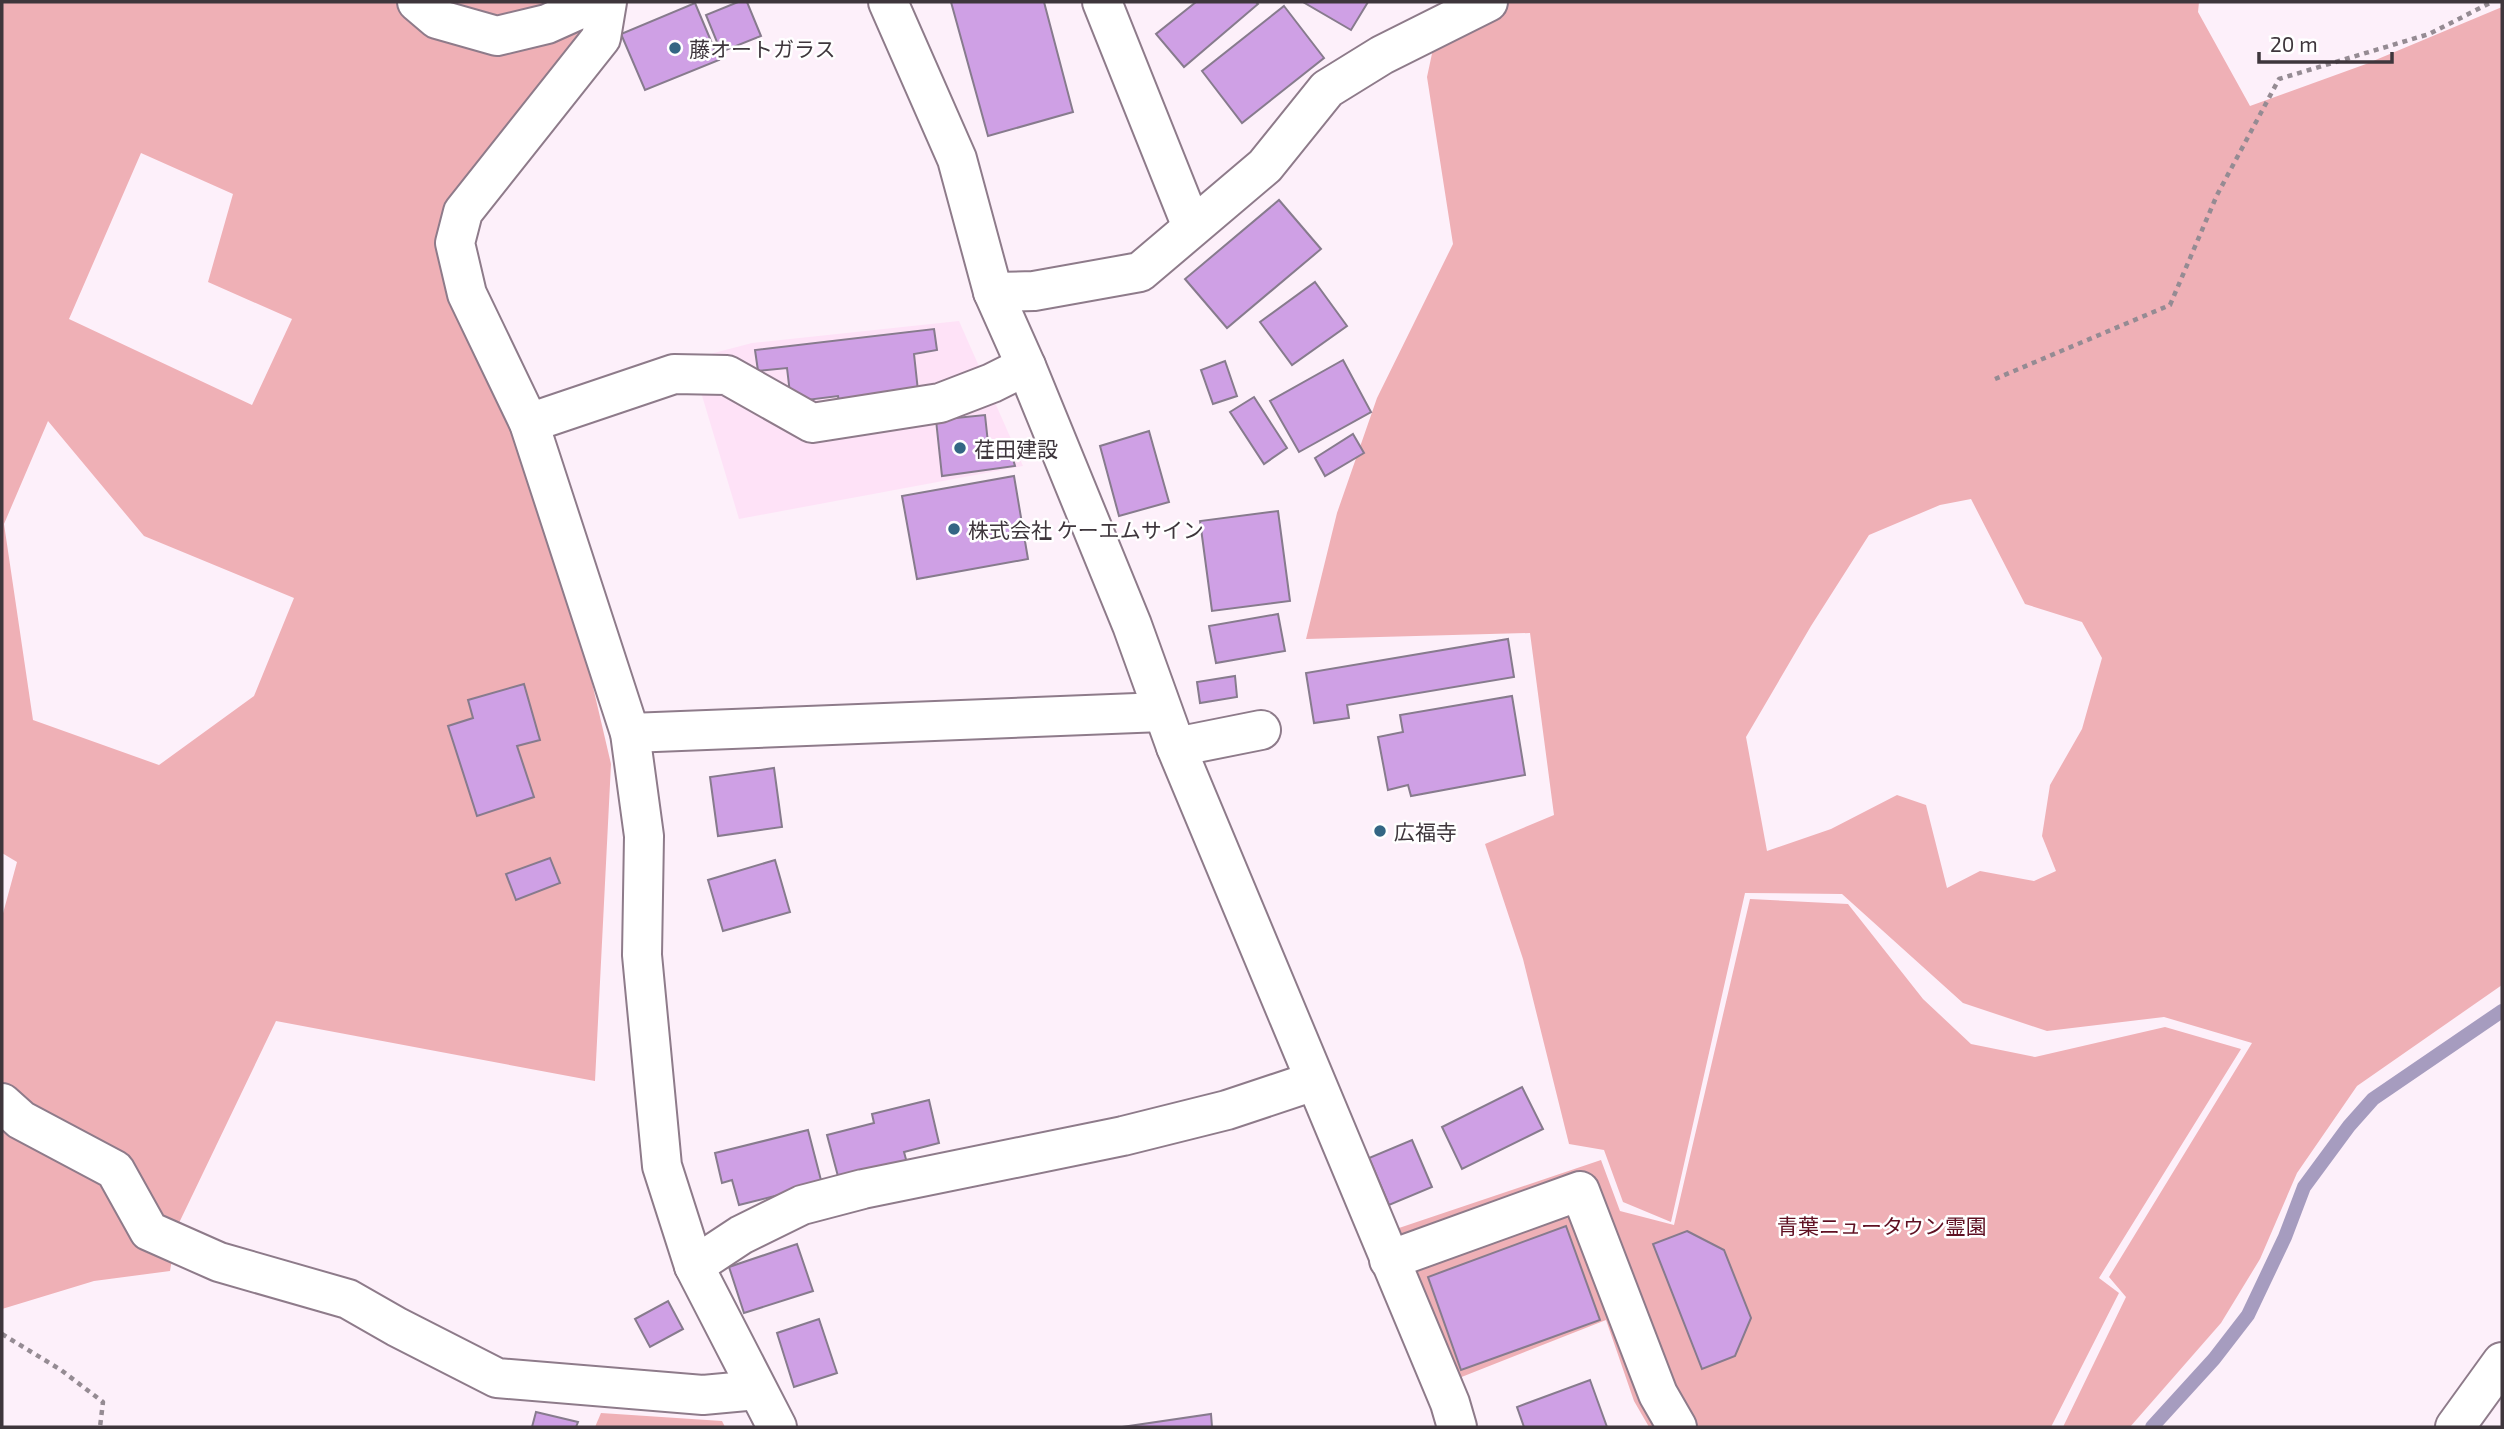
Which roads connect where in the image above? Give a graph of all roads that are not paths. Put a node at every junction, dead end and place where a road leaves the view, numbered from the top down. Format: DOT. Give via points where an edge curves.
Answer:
graph roads {
  1 [pos="417,2"];
  2 [pos="596,2"];
  3 [pos="607,2"];
  4 [pos="888,2"];
  5 [pos="1102,2"];
  6 [pos="1488,2"];
  7 [pos="1192,227"];
  8 [pos="993,292"];
  9 [pos="1026,366"];
  10 [pos="529,423"];
  11 [pos="1161,712"];
  12 [pos="1261,730"];
  13 [pos="629,733"];
  14 [pos="1176,747"];
  15 [pos="1314,1081"];
  16 [pos="2,1103"];
  17 [pos="1390,1260"];
  18 [pos="694,1266"];
  19 [pos="2502,1362"];
  20 [pos="757,1390"];
  21 [pos="777,1427"];
  22 [pos="1457,1427"];
  23 [pos="1677,1427"];
  24 [pos="2455,1427"];
  1 -- 2 [label="street" via="437,19 497,36 547,24"];
  3 -- 10 [label="street" via="600,38 463,212 455,243 467,294"];
  4 -- 8 [label="street" via="957,159"];
  5 -- 7 [label="street"];
  6 -- 7 [label="street" via="1382,55 1327,89 1265,166"];
  7 -- 8 [label="street" via="1140,272 1034,291"];
  8 -- 9 [label="street"];
  9 -- 10 [label="street" via="940,403 812,423 727,375 674,374"];
  9 -- 11 [label="street" via="1132,625"];
  10 -- 13 [label="street"];
  11 -- 13 [label="street"];
  11 -- 14 [label="street"];
  12 -- 14 [label="street"];
  13 -- 18 [label="street" via="644,836 642,956 662,1166"];
  14 -- 15 [label="street"];
  15 -- 17 [label="street"];
  15 -- 18 [label="street" via="1227,1110 1123,1136 802,1205"];
  16 -- 20 [label="street" via="21,1120 115,1170 149,1231 219,1262 348,1299 497,1378 703,1395"];
  17 -- 22 [label="street"];
  17 -- 23 [label="street" via="1580,1191 1658,1394"];
  18 -- 20 [label="street"];
  19 -- 24 [label="street"];
  20 -- 21 [label="street"];
}
